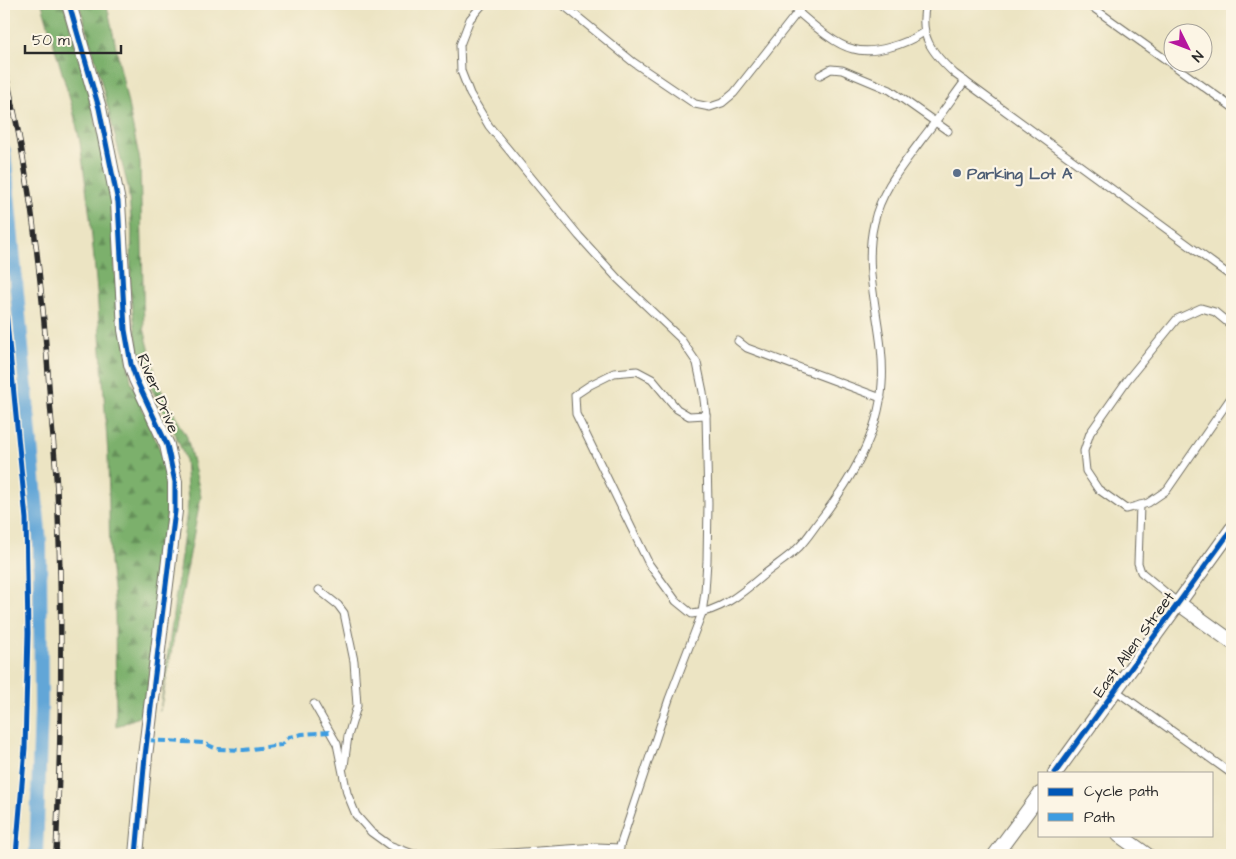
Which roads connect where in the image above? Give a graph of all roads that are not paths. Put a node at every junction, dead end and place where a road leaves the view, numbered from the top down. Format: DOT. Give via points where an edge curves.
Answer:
graph roads {
  1 [pos="69,4"];
  2 [pos="483,4"];
  3 [pos="562,4"];
  4 [pos="804,4"];
  5 [pos="926,4"];
  6 [pos="1088,4"];
  7 [pos="798,12"];
  8 [pos="924,32"];
  9 [pos="820,75"];
  10 [pos="965,81"];
  11 [pos="1232,107"];
  12 [pos="936,121"];
  13 [pos="948,131"];
  14 [pos="1232,277"];
  15 [pos="1231,322"];
  16 [pos="738,342"];
  17 [pos="1232,396"];
  18 [pos="881,398"];
  19 [pos="706,414"];
  20 [pos="1140,504"];
  21 [pos="1232,529"];
  22 [pos="319,590"];
  23 [pos="1178,603"];
  24 [pos="702,613"];
  25 [pos="1232,642"];
  26 [pos="1116,690"];
  27 [pos="314,704"];
  28 [pos="343,769"];
  29 [pos="1056,772"];
  30 [pos="1232,774"];
  31 [pos="1038,797"];
  32 [pos="1121,836"];
  33 [pos="619,852"];
  34 [pos="136,855"];
  35 [pos="436,855"];
  36 [pos="478,855"];
  37 [pos="995,855"];
  38 [pos="1148,855"];
  1 -- 34 [label="street, River Drive" via="99,108 118,202 129,356 142,393 167,445 175,482 175,511"];
  2 -- 19 [label="lane" via="470,19 460,46 461,71 470,94 489,126 579,236 680,338 697,363"];
  3 -- 7 [label="lane" via="633,62 694,104 710,106 722,103 734,93"];
  4 -- 7 [label="lane"];
  5 -- 8 [label="lane"];
  6 -- 11 [label="lane"];
  7 -- 8 [label="lane" via="854,50 882,49"];
  8 -- 10 [label="lane" via="942,62"];
  9 -- 12 [label="lane" via="831,69 842,70 890,90"];
  10 -- 12 [label="lane"];
  10 -- 14 [label="lane"];
  12 -- 13 [label="lane"];
  12 -- 18 [label="lane" via="889,185 871,234 870,270 882,369"];
  15 -- 20 [label="lane" via="1201,308 1177,319 1128,379 1090,433 1084,452 1086,471 1098,489 1126,508"];
  16 -- 18 [label="lane"];
  17 -- 20 [label="lane" via="1167,490 1148,503"];
  18 -- 24 [label="lane" via="869,439 856,466 839,495 800,546 735,598"];
  19 -- 24 [label="lane" via="707,542"];
  19 -- 24 [label="lane" via="689,416 677,409 652,379 637,371 614,373 576,396 576,414 648,564 676,600 692,614"];
  20 -- 23 [label="lane" via="1138,563 1141,572"];
  21 -- 23 [label="street, East Allen Street"];
  22 -- 28 [label="lane" via="344,613 354,661 357,706"];
  23 -- 25 [label="street"];
  23 -- 26 [label="street, East Allen Street"];
  24 -- 33 [label="lane"];
  26 -- 29 [label="street, East Allen Street"];
  26 -- 30 [label="lane"];
  27 -- 28 [label="lane" via="337,744"];
  28 -- 35 [label="lane" via="347,793 356,815 371,832 389,845 412,854"];
  31 -- 37 [label="street"];
  32 -- 38 [label="street"];
  33 -- 36 [label="lane" via="597,847"];
}
